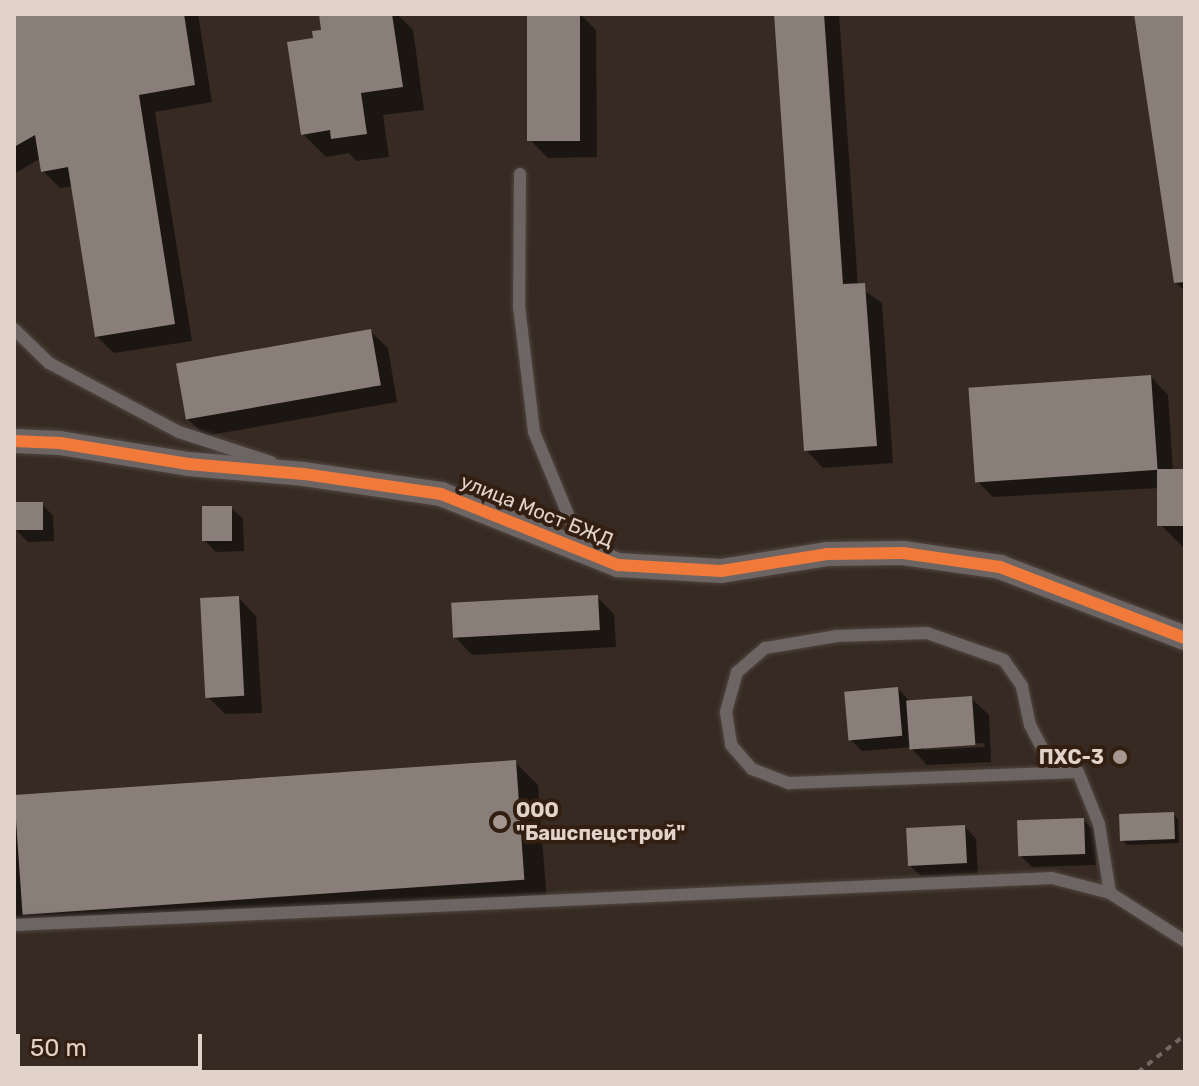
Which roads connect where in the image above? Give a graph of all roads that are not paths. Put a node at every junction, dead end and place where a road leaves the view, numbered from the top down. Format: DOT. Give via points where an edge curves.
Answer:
graph roads {
  1 [pos="520,174"];
  2 [pos="14,329"];
  3 [pos="14,441"];
  4 [pos="304,474"];
  5 [pos="618,565"];
  6 [pos="1185,638"];
  7 [pos="1055,773"];
  8 [pos="1110,893"];
  9 [pos="14,925"];
  10 [pos="1185,941"];
  1 -- 5 [label="lane" via="519,306 534,432 572,524"];
  2 -- 4 [label="lane" via="49,363 179,432"];
  3 -- 4 [label="street, улица Мост БЖД"];
  4 -- 5 [label="street, улица Мост БЖД" via="441,494 517,520"];
  5 -- 6 [label="street, улица Мост БЖД" via="721,571 827,554 903,553 1000,567"];
  7 -- 7 [label="lane" via="789,783 752,769 731,745 726,712 737,672 765,648 837,636 927,633 1004,660 1022,686 1030,725"];
  7 -- 8 [label="lane" via="1078,772 1099,824"];
  8 -- 9 [label="lane" via="1052,878"];
  8 -- 10 [label="lane"];
}
